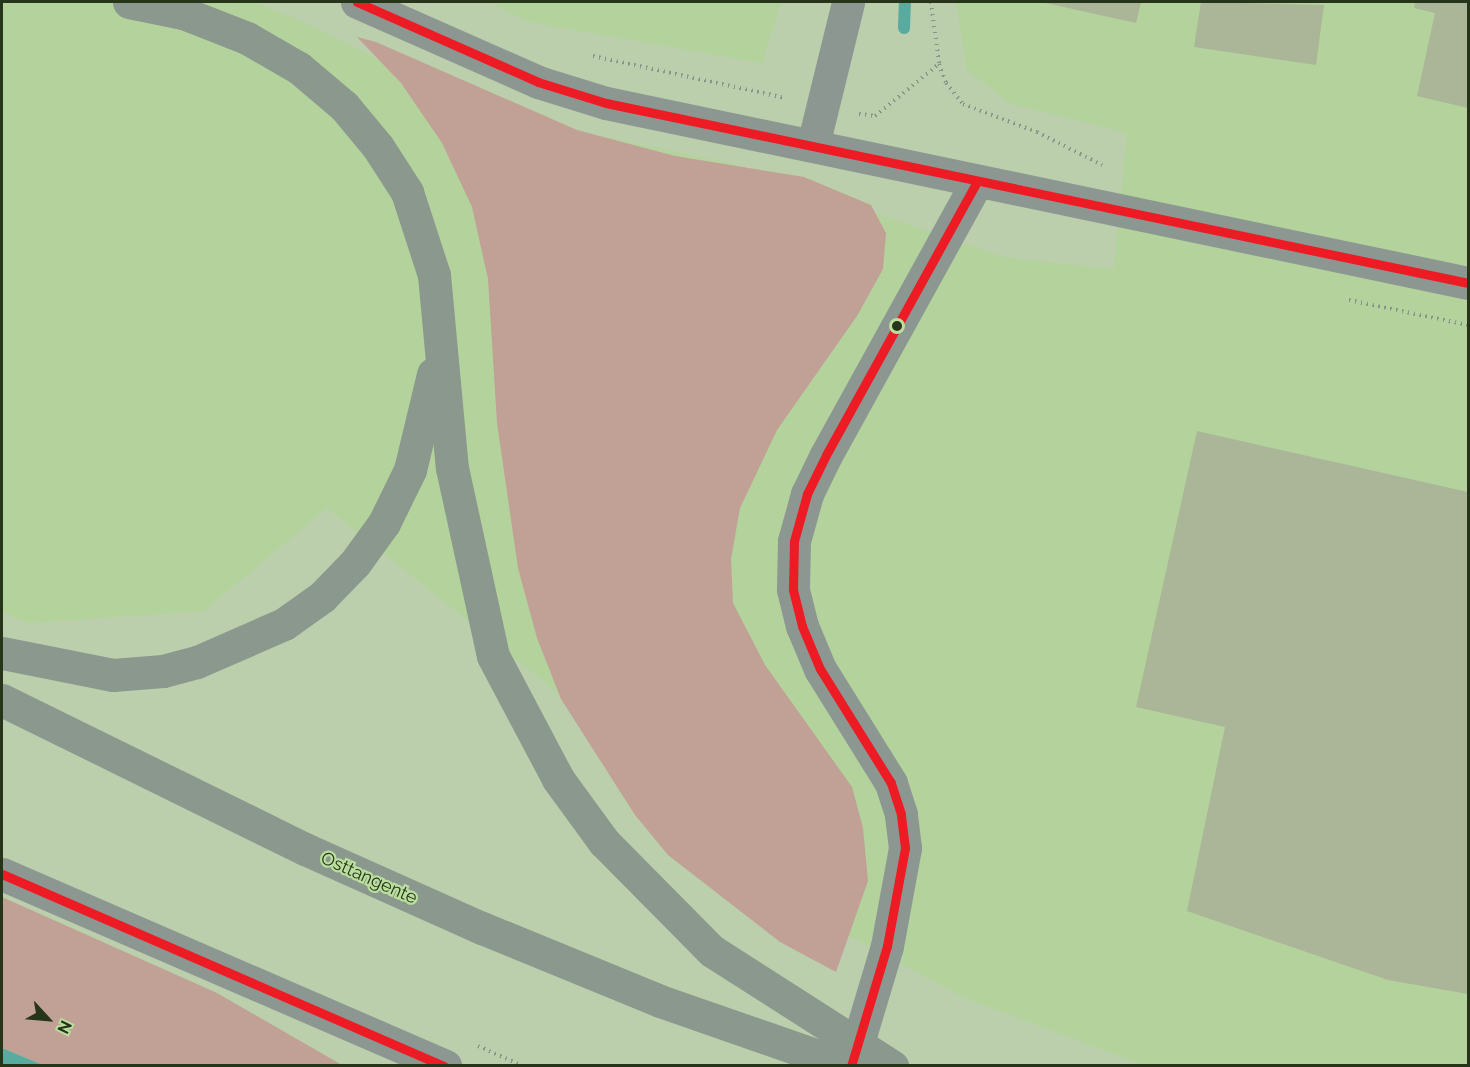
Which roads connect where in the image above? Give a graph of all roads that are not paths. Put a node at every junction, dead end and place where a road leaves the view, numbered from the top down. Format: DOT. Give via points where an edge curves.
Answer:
graph roads {
  1 [pos="129,2"];
  2 [pos="357,2"];
  3 [pos="848,2"];
  4 [pos="813,145"];
  5 [pos="977,181"];
  6 [pos="1468,283"];
  7 [pos="440,328"];
  8 [pos="2,653"];
  9 [pos="2,700"];
  10 [pos="2,874"];
  11 [pos="445,1065"];
  12 [pos="849,1065"];
  13 [pos="892,1065"];
  1 -- 7 [label="main road" via="183,14 247,38 298,68 344,106 378,147 407,192 431,265"];
  2 -- 4 [label="street" via="538,82 606,103"];
  3 -- 4 [label="street"];
  4 -- 5 [label="street"];
  5 -- 6 [label="street"];
  5 -- 12 [label="street" via="826,455 807,494 794,541 793,589 802,626 820,669 891,783 901,814 905,848 887,946"];
  7 -- 8 [label="main road" via="429,407 410,470 378,531 355,563 322,597 284,624 235,647 163,671 113,675"];
  7 -- 13 [label="main road" via="452,468 493,656 558,779 603,842 712,951"];
  9 -- 12 [label="main road, Osttangente" via="305,849 450,914 660,1001"];
  10 -- 11 [label="street"];
}
